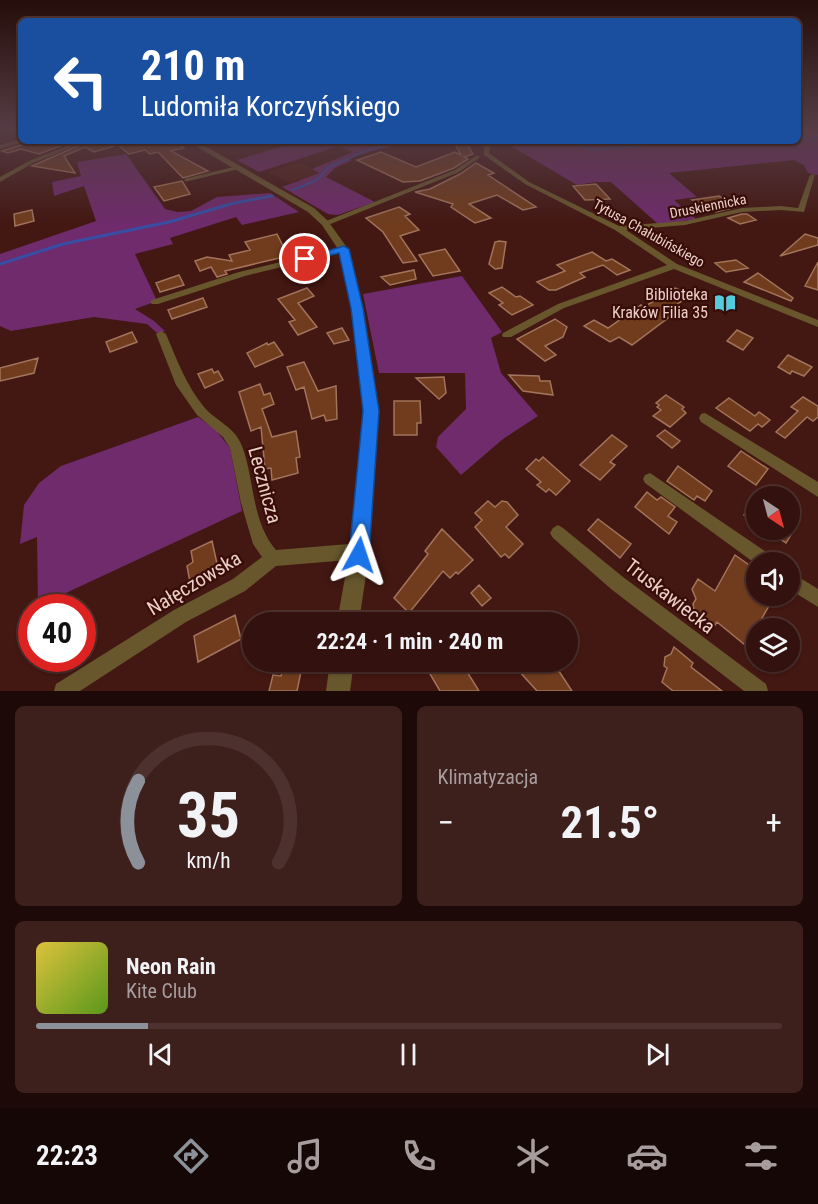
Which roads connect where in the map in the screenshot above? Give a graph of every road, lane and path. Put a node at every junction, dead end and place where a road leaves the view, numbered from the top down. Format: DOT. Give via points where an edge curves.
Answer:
graph roads {
  1 [pos="35,160"];
  2 [pos="223,160"];
  3 [pos="472,160"];
  4 [pos="496,160"];
  5 [pos="236,168"];
  6 [pos="813,176"];
  7 [pos="0,180"];
  8 [pos="186,180"];
  9 [pos="325,223"];
  10 [pos="618,228"];
  11 [pos="344,249"];
  12 [pos="674,266"];
  13 [pos="155,302"];
  14 [pos="818,324"];
  15 [pos="161,334"];
  16 [pos="507,335"];
  17 [pos="705,418"];
  18 [pos="650,479"];
  19 [pos="818,490"];
  20 [pos="558,533"];
  21 [pos="752,552"];
  22 [pos="359,555"];
  23 [pos="273,558"];
  24 [pos="800,587"];
  25 [pos="818,599"];
  26 [pos="350,612"];
  27 [pos="341,672"];
  28 [pos="63,691"];
  29 [pos="338,691"];
  30 [pos="759,691"];
  1 -- 7 [label="street"];
  2 -- 5 [label="street"];
  3 -- 9 [label="street" via="457,171"];
  4 -- 10 [label="street, Tytusa Chałubińskiego" via="527,183"];
  5 -- 8 [label="lane"];
  5 -- 9 [label="street" via="298,201"];
  6 -- 10 [label="street, Druskiennicka" via="801,210 742,210 674,225"];
  9 -- 11 [label="street"];
  10 -- 12 [label="street, Tytusa Chałubińskiego"];
  11 -- 13 [label="street" via="242,274"];
  11 -- 22 [label="street" via="357,308 371,411"];
  12 -- 14 [label="street, Tytusa Chałubińskiego"];
  12 -- 16 [label="street" via="561,306"];
  15 -- 23 [label="street, Lecznicza" via="180,382 201,412 227,433 236,447 261,544"];
  17 -- 19 [label="street"];
  18 -- 21 [label="street"];
  20 -- 30 [label="street, Truskawiecka"];
  22 -- 23 [label="street" via="349,552"];
  22 -- 26 [label="street"];
  23 -- 28 [label="street, Nałęczowska" via="238,585 180,616"];
  24 -- 25 [label="street"];
  27 -- 29 [label="street"];
}
